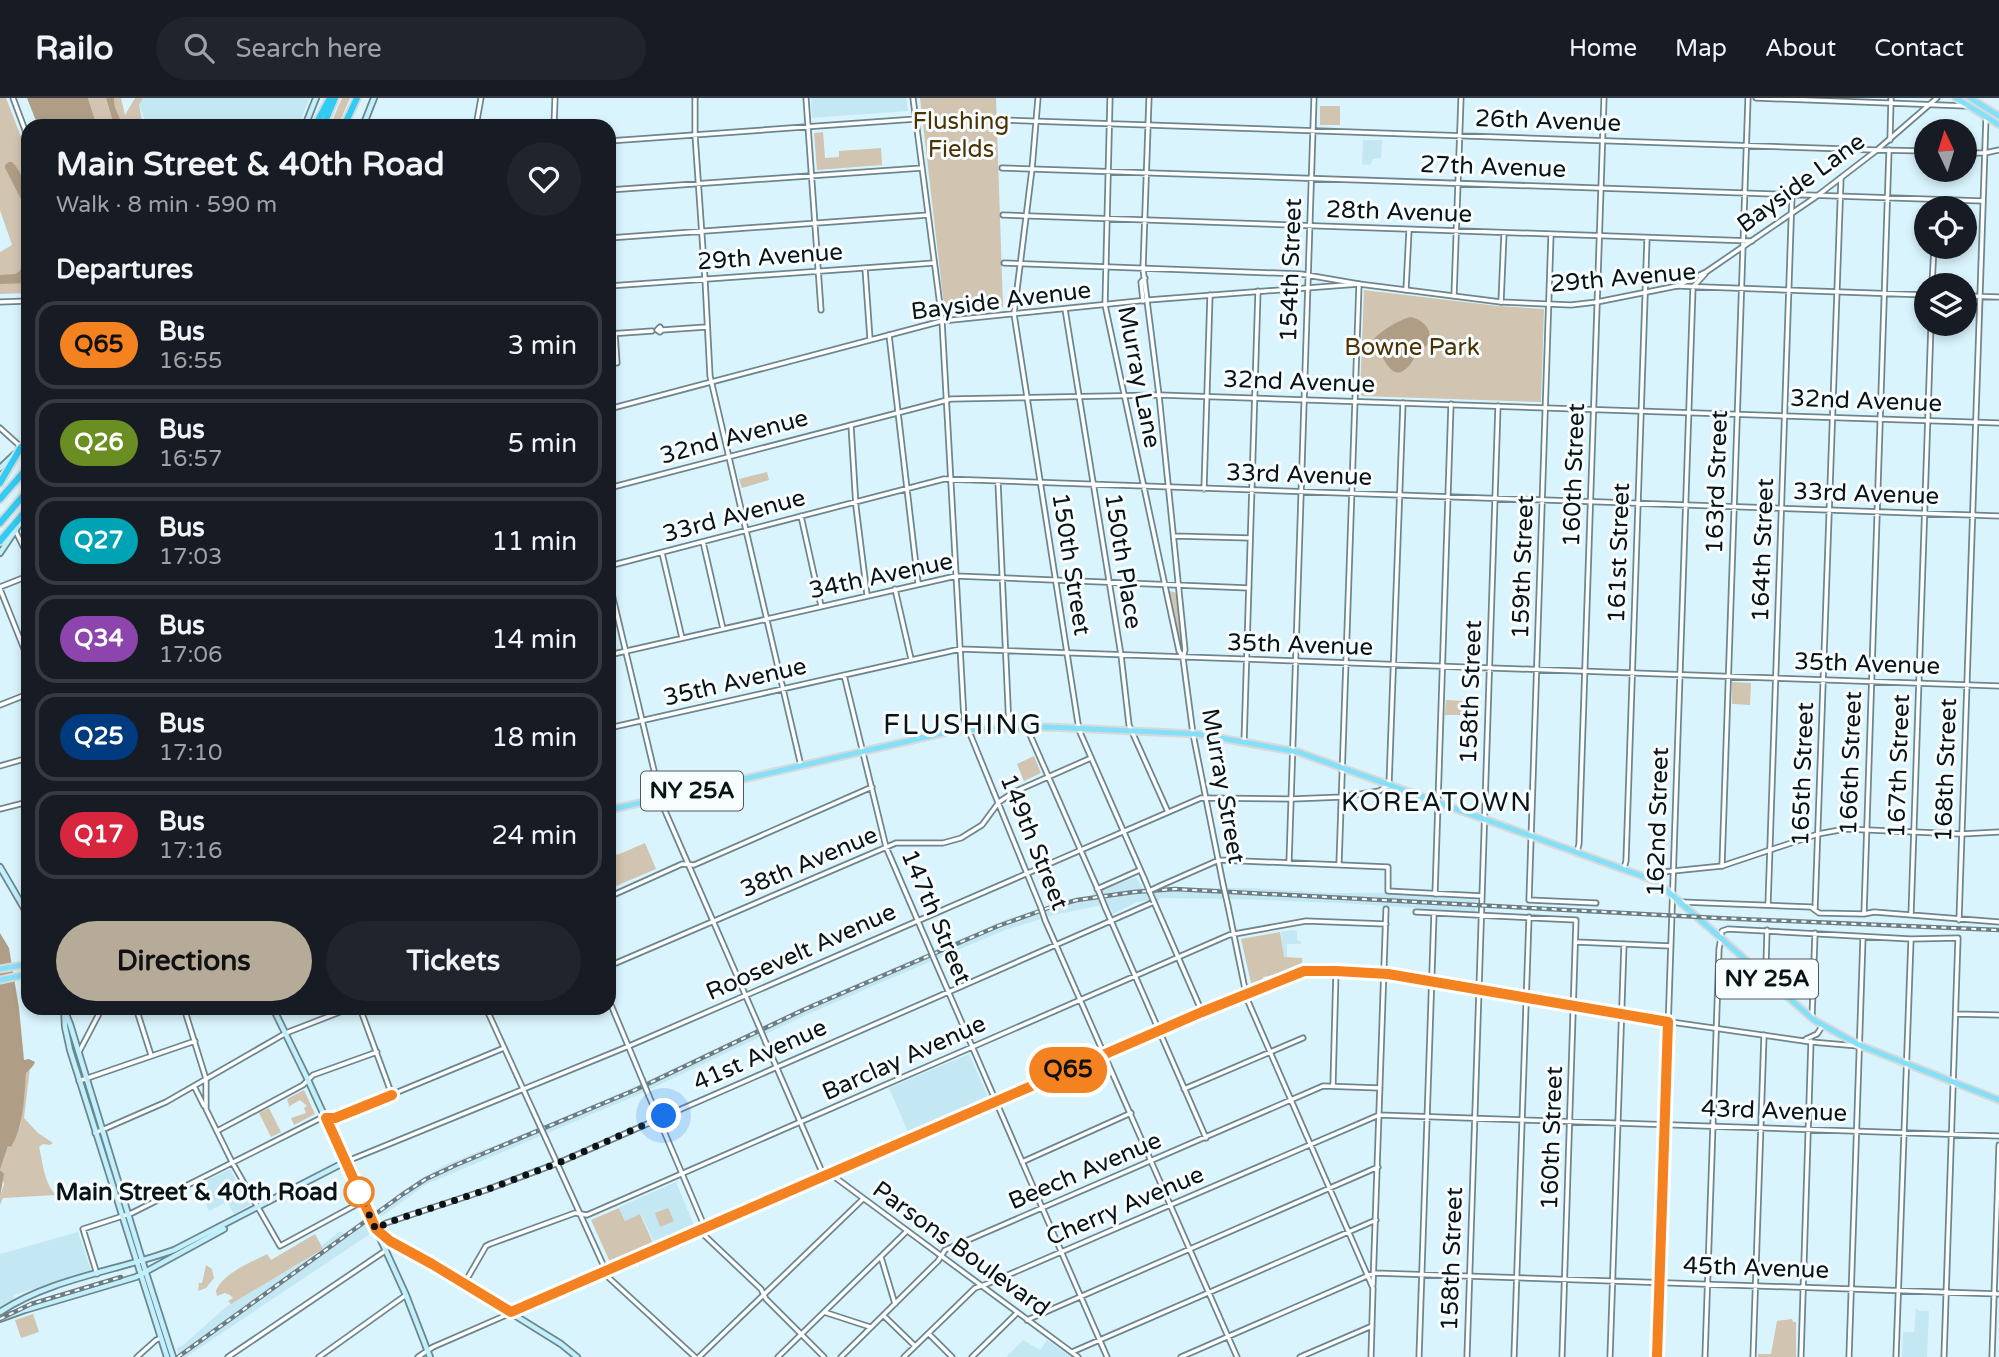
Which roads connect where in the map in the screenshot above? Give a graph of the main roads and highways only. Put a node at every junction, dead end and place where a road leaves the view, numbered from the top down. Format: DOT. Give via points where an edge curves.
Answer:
graph roads {
  1 [pos="316,98"];
  2 [pos="333,98"];
  3 [pos="357,98"];
  4 [pos="373,98"];
  5 [pos="1956,98"];
  6 [pos="1970,98"];
  7 [pos="1999,116"];
  8 [pos="308,119"];
  9 [pos="320,119"];
  10 [pos="326,119"];
  11 [pos="347,119"];
  12 [pos="366,119"];
  13 [pos="1999,125"];
  14 [pos="21,449"];
  15 [pos="21,451"];
  16 [pos="0,468"];
  17 [pos="21,475"];
  18 [pos="0,483"];
  19 [pos="21,498"];
  20 [pos="0,499"];
  21 [pos="21,518"];
  22 [pos="21,521"];
  23 [pos="0,525"];
  24 [pos="0,541"];
  25 [pos="0,553"];
  26 [pos="616,808"];
  27 [pos="0,867"];
  28 [pos="21,902"];
  29 [pos="21,965"];
  30 [pos="0,969"];
  31 [pos="21,976"];
  32 [pos="0,980"];
  33 [pos="64,1015"];
  34 [pos="67,1015"];
  35 [pos="277,1015"];
  36 [pos="1999,1100"];
  37 [pos="345,1162"];
  38 [pos="243,1217"];
  39 [pos="376,1230"];
  40 [pos="143,1262"];
  41 [pos="136,1263"];
  42 [pos="146,1272"];
  43 [pos="140,1275"];
  44 [pos="20,1300"];
  45 [pos="25,1310"];
  46 [pos="0,1312"];
  47 [pos="0,1319"];
  48 [pos="163,1337"];
  49 [pos="166,1357"];
  50 [pos="173,1357"];
  51 [pos="430,1357"];
  52 [pos="577,1357"];
  1 -- 8 [label="main road"];
  2 -- 9 [label="highway"];
  2 -- 10 [label="highway"];
  3 -- 11 [label="highway"];
  4 -- 12 [label="main road"];
  5 -- 13 [label="main road"];
  6 -- 7 [label="main road"];
  14 -- 16 [label="main road"];
  15 -- 18 [label="highway"];
  17 -- 20 [label="highway"];
  19 -- 23 [label="highway"];
  21 -- 24 [label="highway"];
  22 -- 25 [label="main road"];
  26 -- 36 [label="main road, NY 25A" via="956,730 1194,734 1293,751 1651,879 1813,1019 1860,1045"];
  27 -- 28 [label="main road"];
  29 -- 30 [label="main road"];
  31 -- 32 [label="main road"];
  33 -- 41 [label="main road" via="66,1037"];
  34 -- 40 [label="main road"];
  35 -- 37 [label="main road"];
  37 -- 38 [label="main road, Roosevelt Avenue"];
  37 -- 39 [label="main road"];
  38 -- 40 [label="main road, Roosevelt Avenue"];
  38 -- 42 [label="main road, Roosevelt Avenue"];
  39 -- 51 [label="main road"];
  39 -- 52 [label="main road"];
  40 -- 41 [label="main road, Roosevelt Avenue"];
  40 -- 42 [label="main road"];
  41 -- 43 [label="main road"];
  41 -- 44 [label="main road, Roosevelt Avenue"];
  42 -- 43 [label="main road, Roosevelt Avenue"];
  42 -- 48 [label="main road"];
  43 -- 45 [label="main road, Roosevelt Avenue"];
  43 -- 48 [label="main road"];
  44 -- 45 [label="main road"];
  44 -- 46 [label="main road, Roosevelt Avenue"];
  45 -- 47 [label="main road, Roosevelt Avenue"];
  48 -- 49 [label="main road"];
  48 -- 50 [label="main road"];
}
